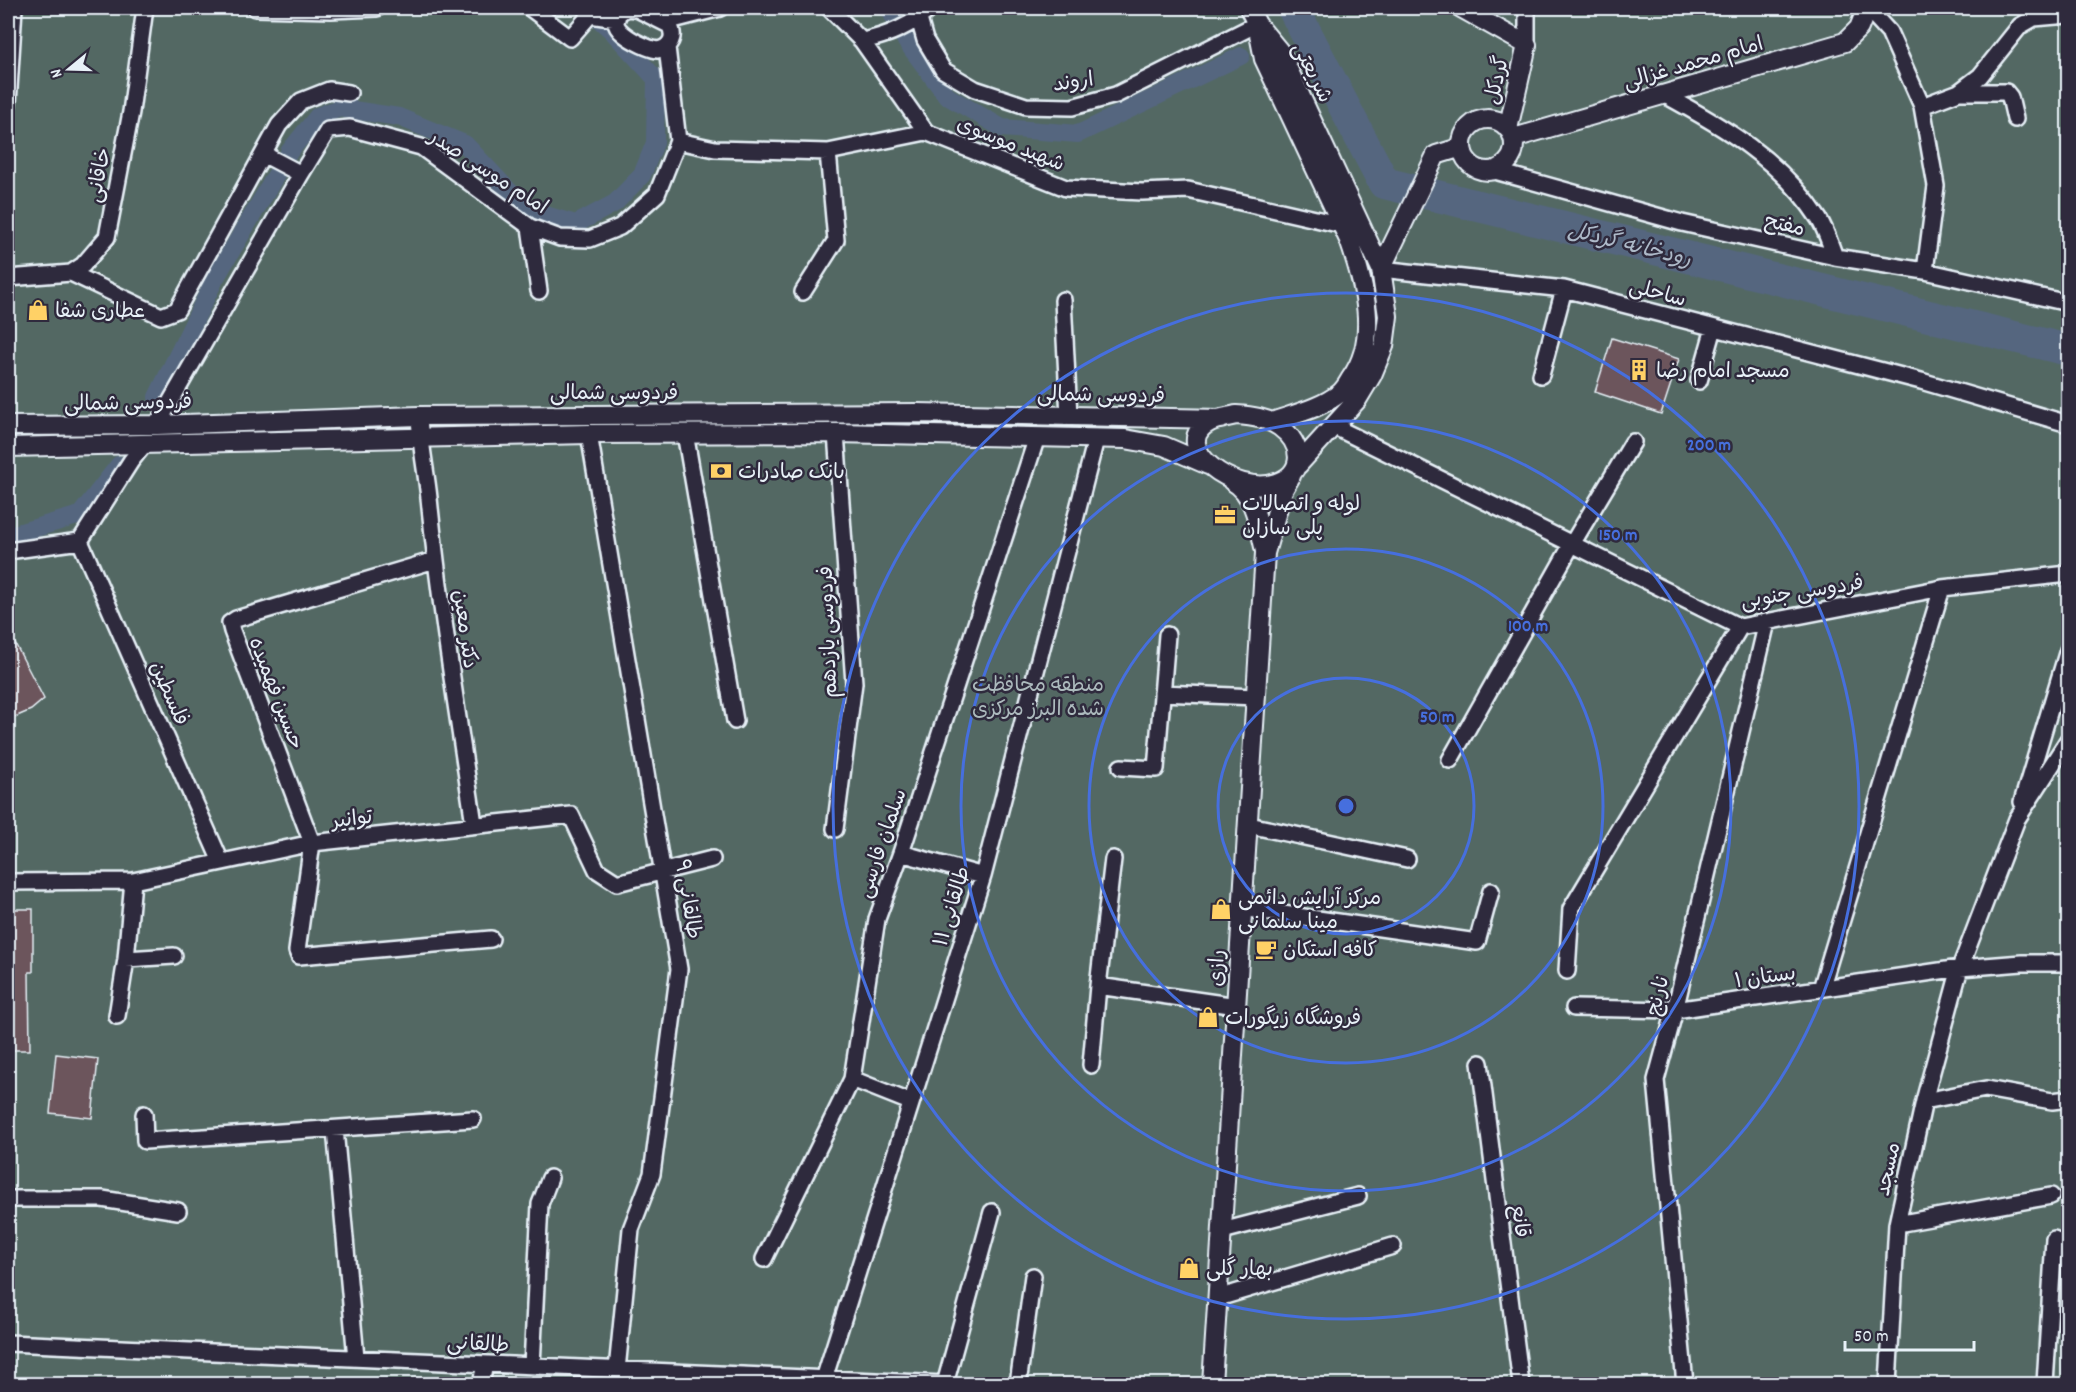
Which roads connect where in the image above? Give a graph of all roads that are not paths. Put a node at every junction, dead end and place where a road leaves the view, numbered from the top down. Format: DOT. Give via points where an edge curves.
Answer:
graph roads {
  1 [pos="14,8"];
  2 [pos="145,8"];
  3 [pos="255,8"];
  4 [pos="377,8"];
  5 [pos="530,8"];
  6 [pos="720,8"];
  7 [pos="829,8"];
  8 [pos="931,8"];
  9 [pos="1461,8"];
  10 [pos="1527,8"];
  11 [pos="1867,8"];
  12 [pos="2068,15"];
  13 [pos="1253,16"];
  14 [pos="617,19"];
  15 [pos="914,21"];
  16 [pos="664,22"];
  17 [pos="862,41"];
  18 [pos="1527,45"];
  19 [pos="667,47"];
  20 [pos="1959,92"];
  21 [pos="349,93"];
  22 [pos="1663,94"];
  23 [pos="8,104"];
  24 [pos="1922,106"];
  25 [pos="2015,119"];
  26 [pos="926,132"];
  27 [pos="1511,134"];
  28 [pos="678,141"];
  29 [pos="1462,147"];
  30 [pos="828,152"];
  31 [pos="263,154"];
  32 [pos="1495,171"];
  33 [pos="301,174"];
  34 [pos="1342,225"];
  35 [pos="530,227"];
  36 [pos="1835,257"];
  37 [pos="1381,269"];
  38 [pos="1925,271"];
  39 [pos="71,273"];
  40 [pos="8,278"];
  41 [pos="1564,289"];
  42 [pos="539,291"];
  43 [pos="803,292"];
  44 [pos="1064,300"];
  45 [pos="2068,303"];
  46 [pos="1714,328"];
  47 [pos="1541,375"];
  48 [pos="1700,381"];
  49 [pos="419,416"];
  50 [pos="1069,416"];
  51 [pos="1221,418"];
  52 [pos="1272,422"];
  53 [pos="2068,424"];
  54 [pos="157,425"];
  55 [pos="8,426"];
  56 [pos="1333,426"];
  57 [pos="836,433"];
  58 [pos="590,434"];
  59 [pos="685,434"];
  60 [pos="1037,437"];
  61 [pos="420,439"];
  62 [pos="1096,439"];
  63 [pos="1633,442"];
  64 [pos="143,446"];
  65 [pos="8,447"];
  66 [pos="1214,469"];
  67 [pos="1295,470"];
  68 [pos="80,541"];
  69 [pos="1572,544"];
  70 [pos="8,551"];
  71 [pos="1265,553"];
  72 [pos="435,560"];
  73 [pos="2068,574"];
  74 [pos="1942,588"];
  75 [pos="1767,622"];
  76 [pos="1740,627"];
  77 [pos="1167,635"];
  78 [pos="2068,650"];
  79 [pos="1162,693"];
  80 [pos="1256,697"];
  81 [pos="735,722"];
  82 [pos="2068,740"];
  83 [pos="1450,760"];
  84 [pos="1121,767"];
  85 [pos="2017,819"];
  86 [pos="474,824"];
  87 [pos="1249,825"];
  88 [pos="835,829"];
  89 [pos="312,843"];
  90 [pos="902,853"];
  91 [pos="712,859"];
  92 [pos="1113,859"];
  93 [pos="1407,859"];
  94 [pos="221,862"];
  95 [pos="663,871"];
  96 [pos="983,876"];
  97 [pos="133,881"];
  98 [pos="8,882"];
  99 [pos="1491,891"];
  100 [pos="1241,908"];
  101 [pos="491,939"];
  102 [pos="174,956"];
  103 [pos="126,959"];
  104 [pos="2068,963"];
  105 [pos="1960,968"];
  106 [pos="1567,971"];
  107 [pos="1098,986"];
  108 [pos="1821,989"];
  109 [pos="1237,1006"];
  110 [pos="1574,1008"];
  111 [pos="1675,1010"];
  112 [pos="117,1016"];
  113 [pos="1479,1064"];
  114 [pos="1091,1065"];
  115 [pos="852,1079"];
  116 [pos="2068,1099"];
  117 [pos="1924,1101"];
  118 [pos="910,1102"];
  119 [pos="144,1114"];
  120 [pos="473,1119"];
  121 [pos="335,1129"];
  122 [pos="550,1178"];
  123 [pos="1358,1196"];
  124 [pos="2051,1196"];
  125 [pos="8,1200"];
  126 [pos="178,1211"];
  127 [pos="992,1212"];
  128 [pos="1897,1224"];
  129 [pos="1222,1231"];
  130 [pos="2054,1239"];
  131 [pos="1393,1246"];
  132 [pos="764,1259"];
  133 [pos="1033,1276"];
  134 [pos="1218,1298"];
  135 [pos="8,1343"];
  136 [pos="356,1358"];
  137 [pos="485,1364"];
  138 [pos="532,1366"];
  139 [pos="627,1375"];
  140 [pos="683,1379"];
  141 [pos="824,1379"];
  142 [pos="763,1380"];
  143 [pos="481,1384"];
  144 [pos="910,1384"];
  145 [pos="946,1384"];
  146 [pos="1018,1384"];
  147 [pos="1212,1384"];
  148 [pos="1521,1384"];
  149 [pos="1685,1384"];
  150 [pos="1888,1384"];
  151 [pos="2045,1384"];
  1 -- 23 [label="street"];
  2 -- 39 [label="street, خاقانی" via="131,112 107,237"];
  3 -- 4 [label="street"];
  5 -- 14 [label="street" via="570,38 590,15"];
  6 -- 16 [label="street"];
  7 -- 17 [label="street, شهید موسوی"];
  8 -- 15 [label="street"];
  9 -- 18 [label="street, گردکل"];
  10 -- 18 [label="street"];
  11 -- 22 [label="street, امام محمد غزالی" via="1859,28 1845,42"];
  11 -- 24 [label="street" via="1889,32"];
  12 -- 20 [label="street" via="2034,18 2020,26 1980,75"];
  13 -- 15 [label="street, اروند" via="1116,95 1072,107 1026,106 975,89 943,69"];
  13 -- 34 [label="street, شریعتی" via="1264,59"];
  13 -- 37 [label="street, شریعتی" via="1280,52"];
  14 -- 16 [label="street" via="622,11 632,8"];
  14 -- 19 [label="street" via="625,36 653,50"];
  15 -- 17 [label="street" via="881,37"];
  16 -- 19 [label="street, امام موسی صدر" via="672,34"];
  17 -- 26 [label="street, شهید موسوی"];
  18 -- 27 [label="street, گردکل"];
  19 -- 28 [label="street, امام موسی صدر"];
  20 -- 24 [label="street"];
  20 -- 25 [label="street" via="2006,92"];
  21 -- 31 [label="street" via="328,90 301,101 279,125"];
  22 -- 27 [label="street, امام محمد غزالی"];
  22 -- 36 [label="street" via="1726,128 1766,158 1820,220"];
  24 -- 38 [label="street" via="1936,186"];
  26 -- 30 [label="street"];
  26 -- 34 [label="street, شهید موسوی" via="1066,188 1188,190"];
  27 -- 29 [label="street" via="1503,123 1484,119 1468,128"];
  27 -- 32 [label="street" via="1515,146 1509,161"];
  28 -- 30 [label="street" via="716,149"];
  28 -- 35 [label="street, امام موسی صدر" via="657,194 620,227 590,239 560,238"];
  29 -- 32 [label="street" via="1470,164 1486,172"];
  29 -- 37 [label="street" via="1436,154"];
  30 -- 43 [label="street" via="836,240"];
  31 -- 33 [label="street"];
  31 -- 39 [label="street" via="177,309 161,316"];
  32 -- 36 [label="street, مفتح" via="1682,222"];
  33 -- 35 [label="street, امام موسی صدر" via="328,130 350,128 421,147"];
  33 -- 54 [label="street, امام موسی صدر"];
  34 -- 52 [label="street, شریعتی" via="1358,264 1366,301 1365,351 1342,392"];
  35 -- 42 [label="street"];
  36 -- 38 [label="street, مفتح"];
  37 -- 41 [label="street, ساحلی"];
  37 -- 56 [label="street, شریعتی" via="1388,316 1384,346 1357,400"];
  38 -- 45 [label="street, مفتح"];
  39 -- 40 [label="street"];
  41 -- 46 [label="street, ساحلی"];
  41 -- 47 [label="street"];
  44 -- 50 [label="street"];
  46 -- 48 [label="street"];
  46 -- 53 [label="street, ساحلی" via="1921,381"];
  49 -- 50 [label="street, فردوسی شمالی" via="917,413"];
  49 -- 54 [label="street, فردوسی شمالی"];
  49 -- 61 [label="street, دکتر معین"];
  50 -- 51 [label="street, فردوسی شمالی"];
  51 -- 52 [label="street, فردوسی شمالی" via="1252,416"];
  51 -- 66 [label="street" via="1208,423 1196,442"];
  52 -- 67 [label="street" via="1292,438 1298,450"];
  54 -- 55 [label="street, فردوسی شمالی"];
  56 -- 67 [label="street, شریعتی"];
  56 -- 69 [label="street, فردوسی جنوبی"];
  57 -- 59 [label="street, فردوسی شمالی"];
  57 -- 60 [label="street, فردوسی شمالی"];
  57 -- 88 [label="street, فردوسی یازدهم" via="854,683"];
  58 -- 59 [label="street, فردوسی شمالی"];
  58 -- 61 [label="street, فردوسی شمالی"];
  58 -- 95 [label="street, طالقانی ۹"];
  59 -- 81 [label="street"];
  60 -- 62 [label="street, فردوسی شمالی"];
  60 -- 90 [label="street, سلمان فارسی"];
  61 -- 64 [label="street, فردوسی شمالی"];
  61 -- 72 [label="street, دکتر معین"];
  62 -- 66 [label="street, فردوسی شمالی" via="1164,446"];
  62 -- 96 [label="street, طالقانی ۱۱"];
  63 -- 69 [label="street"];
  64 -- 65 [label="street, فردوسی شمالی"];
  64 -- 68 [label="street"];
  66 -- 67 [label="street" via="1233,481 1265,486 1278,483"];
  66 -- 71 [label="street" via="1242,486 1257,518"];
  67 -- 71 [label="street" via="1276,512"];
  68 -- 70 [label="street"];
  68 -- 94 [label="street, فلسطین"];
  69 -- 76 [label="street, فردوسی جنوبی"];
  69 -- 83 [label="street"];
  71 -- 80 [label="street, رازی"];
  72 -- 86 [label="street, دکتر معین"];
  72 -- 89 [label="street, حسین فهمیده" via="230,623"];
  73 -- 74 [label="street, فردوسی جنوبی"];
  74 -- 75 [label="street, فردوسی جنوبی"];
  74 -- 108 [label="street"];
  75 -- 76 [label="street, فردوسی جنوبی"];
  75 -- 111 [label="street, نارنج"];
  76 -- 106 [label="street" via="1571,909"];
  77 -- 79 [label="street"];
  78 -- 85 [label="street"];
  79 -- 80 [label="street"];
  79 -- 84 [label="street" via="1156,769"];
  80 -- 87 [label="street, رازی"];
  82 -- 85 [label="street"];
  85 -- 105 [label="street, مسجد"];
  86 -- 89 [label="street, توانیر"];
  86 -- 95 [label="street, توانیر" via="571,814 597,870 617,883"];
  87 -- 93 [label="street"];
  87 -- 100 [label="street, رازی"];
  89 -- 94 [label="street, توانیر"];
  89 -- 101 [label="street" via="299,956"];
  90 -- 96 [label="street"];
  90 -- 115 [label="street, سلمان فارسی" via="877,919"];
  91 -- 95 [label="street"];
  92 -- 107 [label="street"];
  94 -- 97 [label="street, توانیر"];
  95 -- 139 [label="street, طالقانی ۹" via="679,969 652,1173 631,1229"];
  96 -- 118 [label="street, طالقانی ۱۱"];
  97 -- 98 [label="street, توانیر"];
  97 -- 103 [label="street"];
  99 -- 100 [label="street" via="1477,942"];
  100 -- 109 [label="street, رازی"];
  102 -- 103 [label="street"];
  103 -- 112 [label="street"];
  104 -- 105 [label="street, بستان ۱"];
  105 -- 108 [label="street, بستان ۱"];
  105 -- 117 [label="street, مسجد"];
  107 -- 109 [label="street"];
  107 -- 114 [label="street"];
  108 -- 111 [label="street, بستان ۱"];
  109 -- 129 [label="street, رازی"];
  110 -- 111 [label="street, بستان ۱"];
  111 -- 149 [label="street, نارنج" via="1656,1080"];
  113 -- 148 [label="street, قانع"];
  115 -- 118 [label="street"];
  115 -- 132 [label="street, سلمان فارسی"];
  116 -- 117 [label="street" via="2052,1101 1986,1089"];
  117 -- 128 [label="street, مسجد"];
  118 -- 141 [label="street, طالقانی ۱۱"];
  119 -- 121 [label="street" via="145,1141"];
  120 -- 121 [label="street"];
  121 -- 136 [label="street"];
  122 -- 138 [label="street" via="540,1204"];
  123 -- 129 [label="street"];
  124 -- 128 [label="street"];
  125 -- 126 [label="street" via="102,1199"];
  127 -- 145 [label="street"];
  128 -- 150 [label="street, مسجد"];
  129 -- 134 [label="street, رازی"];
  130 -- 151 [label="street"];
  131 -- 134 [label="street"];
  133 -- 146 [label="street"];
  134 -- 147 [label="street, رازی"];
  135 -- 136 [label="street, طالقانی"];
  136 -- 137 [label="street, طالقانی"];
  137 -- 138 [label="street, طالقانی"];
  137 -- 143 [label="street"];
  138 -- 139 [label="street, طالقانی"];
  139 -- 140 [label="street, طالقانی"];
  140 -- 142 [label="street, طالقانی"];
  141 -- 142 [label="street, طالقانی"];
  141 -- 144 [label="street, طالقانی"];
  144 -- 145 [label="street, طالقانی"];
}
